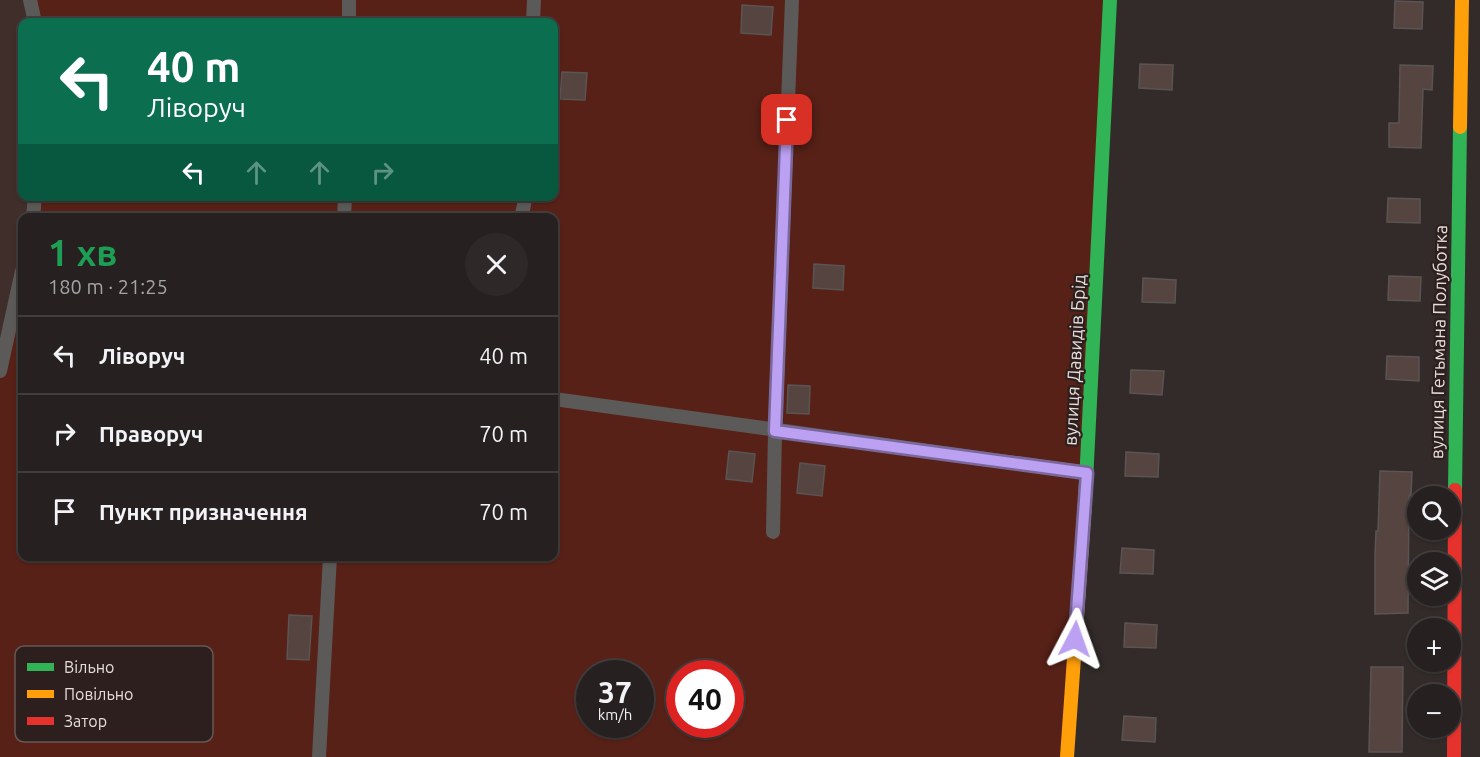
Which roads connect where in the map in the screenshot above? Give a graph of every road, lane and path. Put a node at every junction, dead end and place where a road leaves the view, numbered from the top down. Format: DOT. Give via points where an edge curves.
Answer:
graph roads {
  1 [pos="30,0"];
  2 [pos="349,0"];
  3 [pos="534,0"];
  4 [pos="792,0"];
  5 [pos="1110,0"];
  6 [pos="1462,0"];
  7 [pos="34,18"];
  8 [pos="349,18"];
  9 [pos="533,18"];
  10 [pos="18,289"];
  11 [pos="0,371"];
  12 [pos="558,400"];
  13 [pos="775,431"];
  14 [pos="1087,473"];
  15 [pos="773,532"];
  16 [pos="330,561"];
  17 [pos="319,757"];
  18 [pos="1067,757"];
  19 [pos="1454,757"];
  1 -- 7 [label="lane"];
  2 -- 8 [label="lane"];
  3 -- 9 [label="lane"];
  4 -- 13 [label="lane"];
  5 -- 14 [label="street, вулиця Давидів Брід"];
  6 -- 19 [label="street, вулиця Гетьмана Полуботка"];
  10 -- 11 [label="lane"];
  12 -- 13 [label="lane"];
  13 -- 14 [label="lane"];
  13 -- 15 [label="lane"];
  14 -- 18 [label="street, вулиця Давидів Брід"];
  16 -- 17 [label="lane"];
}
